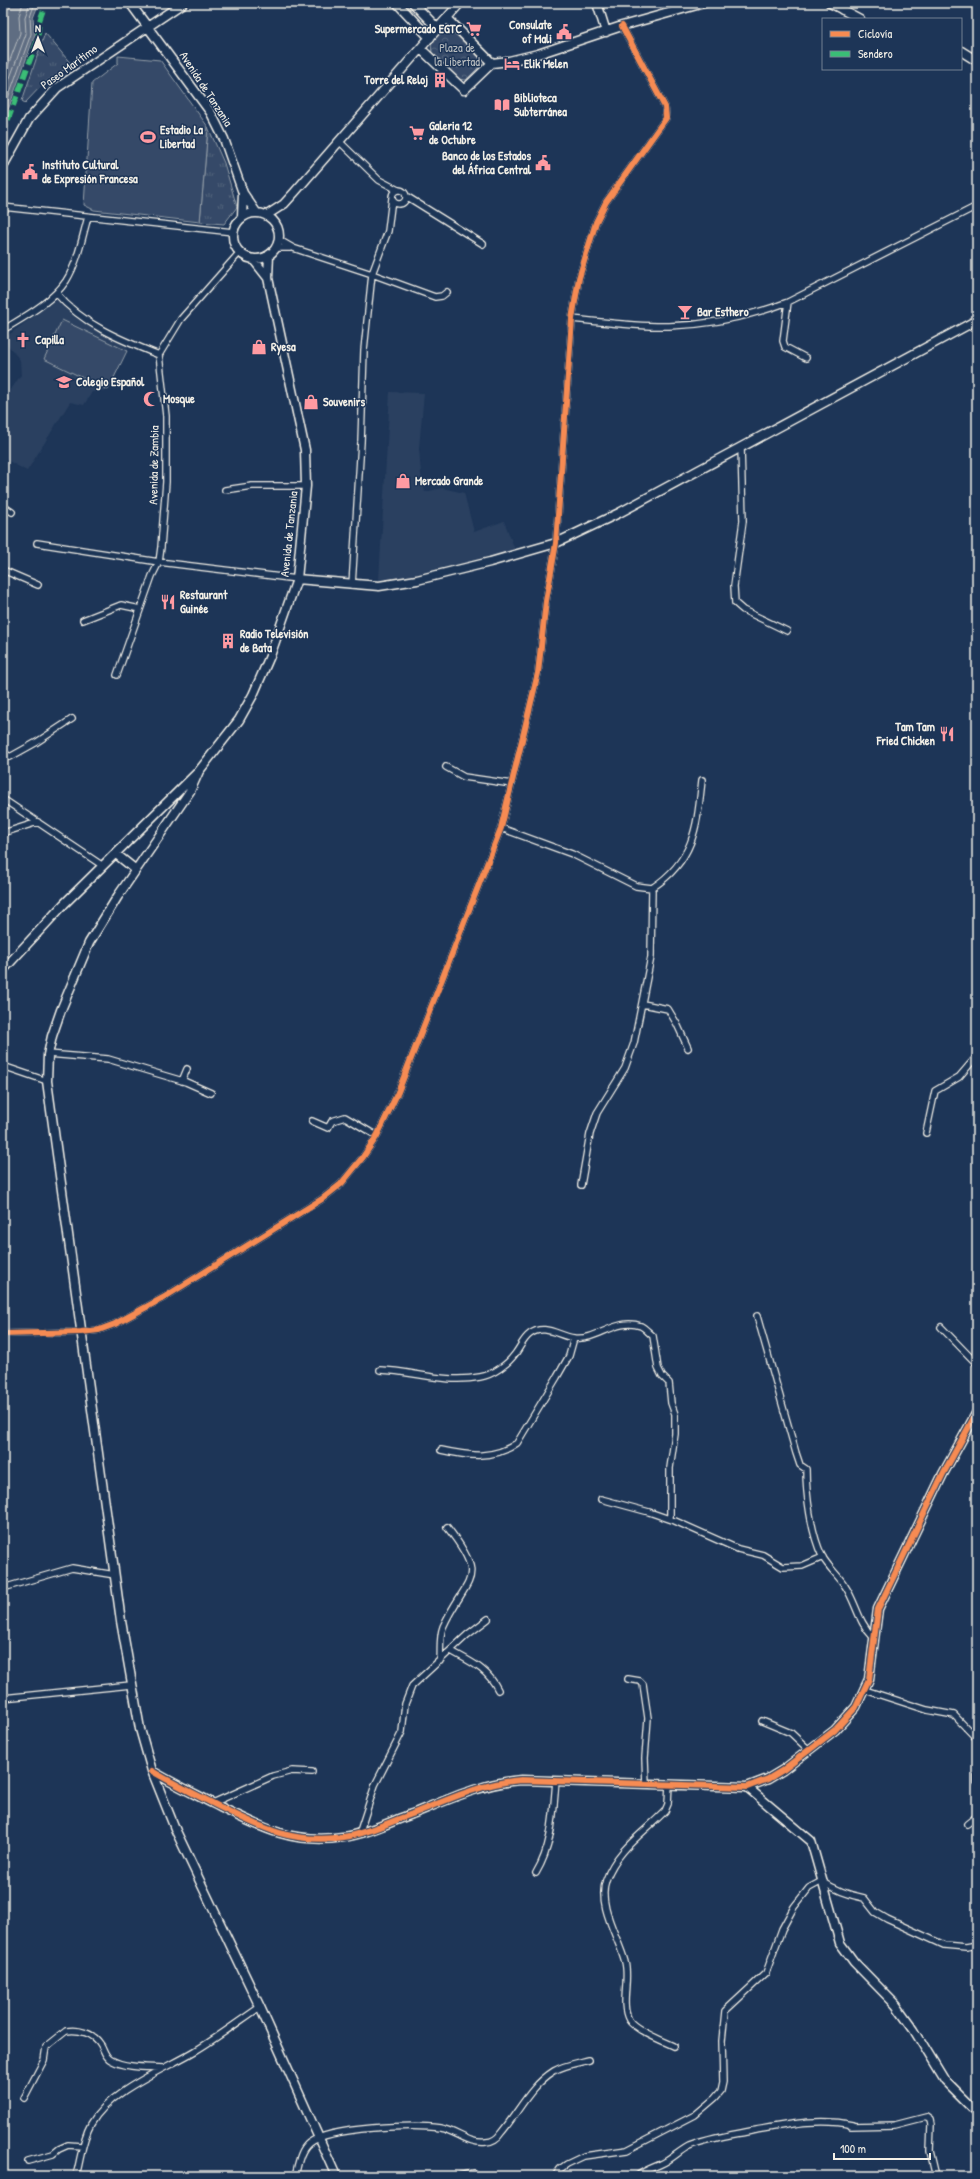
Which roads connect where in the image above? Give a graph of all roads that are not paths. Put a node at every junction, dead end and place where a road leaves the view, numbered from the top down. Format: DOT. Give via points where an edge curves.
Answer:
graph roads {
  1 [pos="130,3"];
  2 [pos="183,3"];
  3 [pos="397,3"];
  4 [pos="413,3"];
  5 [pos="460,3"];
  6 [pos="597,3"];
  7 [pos="704,3"];
  8 [pos="830,3"];
  9 [pos="843,7"];
  10 [pos="447,18"];
  11 [pos="859,18"];
  12 [pos="148,26"];
  13 [pos="622,26"];
  14 [pos="438,29"];
  15 [pos="606,32"];
  16 [pos="430,38"];
  17 [pos="421,49"];
  18 [pos="962,51"];
  19 [pos="976,57"];
  20 [pos="492,63"];
  21 [pos="340,142"];
  22 [pos="3,166"];
  23 [pos="383,183"];
  24 [pos="398,190"];
  25 [pos="243,193"];
  26 [pos="406,196"];
  27 [pos="392,198"];
  28 [pos="400,203"];
  29 [pos="284,204"];
  30 [pos="3,206"];
  31 [pos="977,206"];
  32 [pos="256,212"];
  33 [pos="391,214"];
  34 [pos="267,215"];
  35 [pos="88,217"];
  36 [pos="242,217"];
  37 [pos="275,222"];
  38 [pos="233,232"];
  39 [pos="278,244"];
  40 [pos="484,244"];
  41 [pos="240,252"];
  42 [pos="269,255"];
  43 [pos="253,259"];
  44 [pos="372,274"];
  45 [pos="268,278"];
  46 [pos="446,292"];
  47 [pos="56,293"];
  48 [pos="788,302"];
  49 [pos="572,319"];
  50 [pos="977,320"];
  51 [pos="3,330"];
  52 [pos="159,356"];
  53 [pos="806,358"];
  54 [pos="741,447"];
  55 [pos="306,486"];
  56 [pos="225,490"];
  57 [pos="3,506"];
  58 [pos="12,512"];
  59 [pos="37,543"];
  60 [pos="556,543"];
  61 [pos="159,562"];
  62 [pos="3,570"];
  63 [pos="297,579"];
  64 [pos="38,585"];
  65 [pos="352,585"];
  66 [pos="140,609"];
  67 [pos="83,620"];
  68 [pos="787,630"];
  69 [pos="118,674"];
  70 [pos="72,719"];
  71 [pos="3,752"];
  72 [pos="446,767"];
  73 [pos="199,771"];
  74 [pos="702,780"];
  75 [pos="512,784"];
  76 [pos="3,798"];
  77 [pos="38,822"];
  78 [pos="501,828"];
  79 [pos="3,833"];
  80 [pos="116,854"];
  81 [pos="103,866"];
  82 [pos="136,870"];
  83 [pos="652,888"];
  84 [pos="3,970"];
  85 [pos="643,1004"];
  86 [pos="688,1048"];
  87 [pos="48,1054"];
  88 [pos="977,1056"];
  89 [pos="3,1066"];
  90 [pos="187,1069"];
  91 [pos="47,1080"];
  92 [pos="182,1081"];
  93 [pos="211,1093"];
  94 [pos="312,1121"];
  95 [pos="926,1133"];
  96 [pos="377,1136"];
  97 [pos="581,1185"];
  98 [pos="757,1316"];
  99 [pos="942,1327"];
  100 [pos="81,1332"];
  101 [pos="3,1334"];
  102 [pos="574,1338"];
  103 [pos="977,1364"];
  104 [pos="380,1370"];
  105 [pos="977,1412"];
  106 [pos="441,1450"];
  107 [pos="601,1499"];
  108 [pos="670,1519"];
  109 [pos="447,1527"];
  110 [pos="822,1557"];
  111 [pos="115,1575"];
  112 [pos="3,1588"];
  113 [pos="488,1620"];
  114 [pos="873,1637"];
  115 [pos="451,1651"];
  116 [pos="440,1661"];
  117 [pos="628,1679"];
  118 [pos="131,1685"];
  119 [pos="498,1690"];
  120 [pos="865,1690"];
  121 [pos="3,1698"];
  122 [pos="762,1721"];
  123 [pos="977,1740"];
  124 [pos="809,1750"];
  125 [pos="152,1772"];
  126 [pos="312,1772"];
  127 [pos="977,1776"];
  128 [pos="556,1781"];
  129 [pos="977,1782"];
  130 [pos="646,1784"];
  131 [pos="669,1784"];
  132 [pos="747,1787"];
  133 [pos="213,1804"];
  134 [pos="977,1816"];
  135 [pos="967,1824"];
  136 [pos="359,1834"];
  137 [pos="536,1873"];
  138 [pos="822,1880"];
  139 [pos="977,1945"];
  140 [pos="260,2007"];
  141 [pos="674,2046"];
  142 [pos="588,2060"];
  143 [pos="163,2068"];
  144 [pos="24,2098"];
  145 [pos="977,2113"];
  146 [pos="853,2125"];
  147 [pos="840,2126"];
  148 [pos="319,2138"];
  149 [pos="82,2146"];
  150 [pos="28,2161"];
  151 [pos="473,2173"];
  152 [pos="76,2176"];
  153 [pos="295,2176"];
  154 [pos="336,2176"];
  155 [pos="459,2176"];
  156 [pos="556,2176"];
  157 [pos="637,2176"];
  158 [pos="936,2176"];
  1 -- 12 [label="main road"];
  2 -- 12 [label="main road, Paseo Marítimo"];
  3 -- 16 [label="main road"];
  4 -- 14 [label="main road"];
  5 -- 10 [label="main road"];
  6 -- 15 [label="main road"];
  7 -- 13 [label="main road"];
  8 -- 9 [label="main road"];
  9 -- 11 [label="main road"];
  10 -- 14 [label="main road"];
  10 -- 20 [label="main road"];
  12 -- 22 [label="main road, Paseo Marítimo" via="48,96 29,119"];
  12 -- 25 [label="main road, Avenida de Tanzania" via="211,113 224,139"];
  13 -- 15 [label="main road"];
  13 -- 49 [label="street" via="665,107 666,118 612,191 596,222 579,278"];
  14 -- 16 [label="main road"];
  15 -- 20 [label="main road" via="538,54"];
  16 -- 17 [label="main road"];
  17 -- 20 [label="main road" via="464,90"];
  17 -- 21 [label="main road"];
  18 -- 19 [label="main road"];
  21 -- 23 [label="street"];
  21 -- 29 [label="main road"];
  23 -- 24 [label="street"];
  23 -- 27 [label="street"];
  24 -- 26 [label="street"];
  24 -- 27 [label="street"];
  25 -- 32 [label="main road, Avenida de Tanzania"];
  25 -- 36 [label="main road, Avenida de Tanzania"];
  26 -- 28 [label="street"];
  26 -- 40 [label="street"];
  27 -- 28 [label="street"];
  27 -- 33 [label="street"];
  28 -- 33 [label="street"];
  29 -- 34 [label="main road"];
  29 -- 37 [label="main road"];
  30 -- 35 [label="street"];
  31 -- 48 [label="street"];
  32 -- 34 [label="main road"];
  32 -- 36 [label="main road"];
  33 -- 44 [label="street" via="388,231"];
  34 -- 37 [label="main road"];
  35 -- 38 [label="street"];
  35 -- 47 [label="street" via="75,262"];
  36 -- 38 [label="main road"];
  37 -- 39 [label="main road" via="279,231"];
  38 -- 41 [label="main road" via="233,239"];
  39 -- 42 [label="main road"];
  39 -- 44 [label="street"];
  41 -- 43 [label="main road"];
  41 -- 52 [label="street" via="181,319"];
  42 -- 43 [label="main road"];
  42 -- 45 [label="main road, Avenida de Tanzania"];
  43 -- 45 [label="main road, Avenida de Tanzania"];
  44 -- 46 [label="street" via="435,297"];
  44 -- 65 [label="street" via="364,350"];
  45 -- 55 [label="main road, Avenida de Tanzania" via="305,450"];
  47 -- 51 [label="street"];
  47 -- 52 [label="street" via="73,312 100,329"];
  48 -- 49 [label="street" via="767,310 725,319 670,326"];
  48 -- 53 [label="street" via="783,341 785,347"];
  49 -- 60 [label="street"];
  50 -- 54 [label="main road"];
  52 -- 61 [label="street, Avenida de Zambia" via="166,416 166,482"];
  54 -- 60 [label="main road" via="619,513"];
  54 -- 68 [label="street" via="743,521 734,586 735,603 743,610"];
  55 -- 56 [label="street" via="252,486"];
  55 -- 63 [label="main road, Avenida de Tanzania"];
  57 -- 58 [label="street"];
  59 -- 61 [label="street"];
  60 -- 65 [label="main road" via="417,580 379,586"];
  60 -- 75 [label="street" via="538,673"];
  61 -- 63 [label="street"];
  61 -- 66 [label="street, Avenida de Zambia"];
  62 -- 64 [label="street"];
  63 -- 65 [label="main road"];
  63 -- 73 [label="main road, Avenida de Tanzania" via="273,650 253,695 239,720"];
  66 -- 67 [label="street" via="121,605"];
  66 -- 69 [label="street, Avenida de Zambia"];
  70 -- 71 [label="street" via="10,757"];
  72 -- 75 [label="street" via="469,778"];
  73 -- 80 [label="main road"];
  73 -- 82 [label="main road" via="190,792"];
  74 -- 83 [label="street" via="696,831 691,843 684,857"];
  75 -- 78 [label="street"];
  76 -- 77 [label="street"];
  77 -- 79 [label="street"];
  77 -- 81 [label="street"];
  78 -- 83 [label="street" via="572,854 636,886"];
  78 -- 96 [label="street" via="401,1085"];
  80 -- 81 [label="main road"];
  80 -- 82 [label="main road"];
  81 -- 84 [label="main road"];
  82 -- 87 [label="main road" via="89,943 61,1010"];
  83 -- 85 [label="street" via="651,958"];
  85 -- 86 [label="street" via="668,1009"];
  85 -- 97 [label="street" via="625,1068 597,1113 590,1134"];
  87 -- 91 [label="main road"];
  87 -- 92 [label="street" via="108,1059"];
  88 -- 95 [label="street" via="959,1077 935,1091"];
  89 -- 91 [label="street"];
  90 -- 92 [label="street"];
  91 -- 100 [label="main road"];
  92 -- 93 [label="street"];
  94 -- 96 [label="street" via="328,1128 332,1121 345,1117"];
  96 -- 100 [label="street" via="341,1184 322,1199 140,1311 104,1328"];
  98 -- 110 [label="street" via="796,1453 800,1465 806,1469 806,1489"];
  99 -- 103 [label="street"];
  100 -- 101 [label="street"];
  100 -- 111 [label="main road"];
  102 -- 104 [label="street" via="546,1329 539,1330 530,1334 509,1361 482,1377 448,1380 401,1371"];
  102 -- 106 [label="street" via="569,1356 558,1377 517,1442 507,1450 482,1455 471,1456"];
  102 -- 108 [label="street" via="592,1337 610,1327 620,1325 642,1326 653,1336 658,1368 669,1383 675,1414 670,1468"];
  105 -- 114 [label="main road" via="889,1583 878,1609"];
  107 -- 108 [label="street"];
  108 -- 110 [label="street" via="738,1549 763,1555 783,1567 802,1566"];
  109 -- 116 [label="street" via="464,1549 471,1568 468,1587 440,1636"];
  110 -- 114 [label="street" via="845,1586 863,1627"];
  111 -- 112 [label="street" via="72,1568"];
  111 -- 118 [label="main road"];
  113 -- 115 [label="street"];
  114 -- 120 [label="main road" via="871,1666"];
  115 -- 116 [label="street"];
  115 -- 119 [label="street" via="482,1668 492,1678"];
  116 -- 136 [label="street" via="412,1686 407,1695 402,1732 375,1785"];
  117 -- 130 [label="street" via="643,1684 647,1702"];
  118 -- 121 [label="street"];
  118 -- 125 [label="main road"];
  120 -- 123 [label="street" via="928,1710 954,1715"];
  120 -- 124 [label="main road" via="848,1719"];
  122 -- 124 [label="street" via="791,1733"];
  124 -- 132 [label="main road" via="768,1779"];
  125 -- 133 [label="main road"];
  125 -- 140 [label="main road" via="176,1832"];
  126 -- 133 [label="street" via="292,1771 273,1776"];
  127 -- 129 [label="street"];
  128 -- 130 [label="main road"];
  128 -- 136 [label="main road" via="521,1780 488,1785"];
  128 -- 137 [label="street" via="549,1845 546,1857"];
  130 -- 131 [label="main road"];
  131 -- 132 [label="main road"];
  131 -- 141 [label="street" via="665,1811 627,1846 606,1880 605,1890 607,1911 625,1962 626,2011 630,2021"];
  132 -- 138 [label="main road" via="811,1841"];
  133 -- 136 [label="main road" via="259,1826 289,1836 329,1839"];
  134 -- 135 [label="street"];
  138 -- 139 [label="street" via="830,1887 864,1898 875,1912 944,1945"];
  138 -- 145 [label="main road" via="840,1943 854,1962 896,2005 945,2081"];
  138 -- 156 [label="street" via="809,1888 794,1907 782,1929 766,1973 725,2011 722,2041 723,2082 721,2091 715,2098 695,2115 627,2150 584,2156 567,2164"];
  140 -- 143 [label="street" via="194,2052"];
  140 -- 148 [label="main road"];
  142 -- 148 [label="street" via="554,2071 529,2094 501,2134 487,2142 474,2142 450,2130 405,2126 381,2127"];
  143 -- 144 [label="street" via="113,2061 95,2037 83,2031 66,2031 46,2047 44,2060"];
  143 -- 149 [label="street" via="122,2092 99,2113"];
  146 -- 147 [label="street"];
  146 -- 157 [label="street" via="841,2122 813,2122 774,2126 724,2136 689,2147"];
  146 -- 158 [label="street" via="895,2125 926,2117 931,2125 930,2151"];
  148 -- 153 [label="street" via="309,2143 304,2150"];
  148 -- 154 [label="main road"];
  149 -- 150 [label="street" via="68,2145 59,2148 53,2154"];
  149 -- 152 [label="street"];
  151 -- 155 [label="street"];
}
